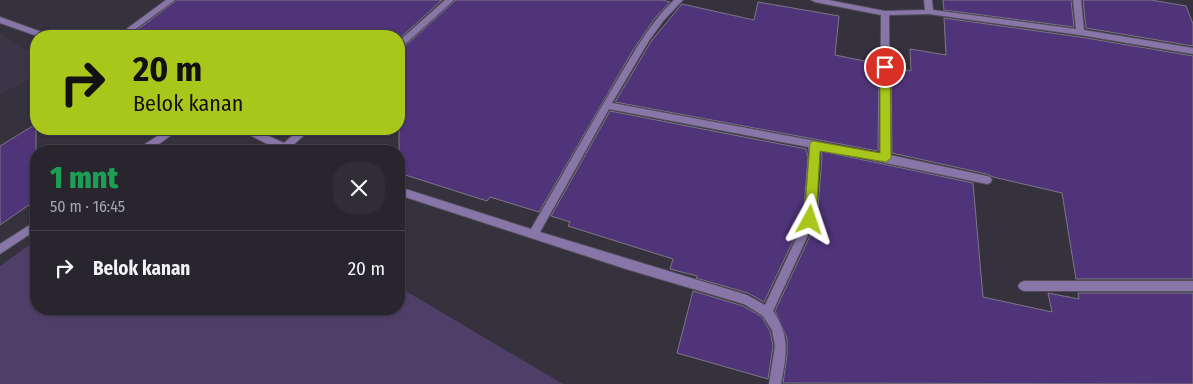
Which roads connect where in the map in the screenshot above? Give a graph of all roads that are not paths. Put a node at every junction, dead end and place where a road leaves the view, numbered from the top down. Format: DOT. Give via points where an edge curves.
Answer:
graph roads {
  1 [pos="170,0"];
  2 [pos="450,0"];
  3 [pos="679,0"];
  4 [pos="815,0"];
  5 [pos="928,0"];
  6 [pos="1078,0"];
  7 [pos="929,12"];
  8 [pos="885,13"];
  9 [pos="0,20"];
  10 [pos="128,30"];
  11 [pos="30,31"];
  12 [pos="1080,32"];
  13 [pos="405,41"];
  14 [pos="1193,51"];
  15 [pos="606,105"];
  16 [pos="166,135"];
  17 [pos="258,135"];
  18 [pos="301,135"];
  19 [pos="151,145"];
  20 [pos="280,145"];
  21 [pos="292,145"];
  22 [pos="813,146"];
  23 [pos="886,158"];
  24 [pos="987,180"];
  25 [pos="405,193"];
  26 [pos="30,229"];
  27 [pos="534,234"];
  28 [pos="0,250"];
  29 [pos="1024,286"];
  30 [pos="1193,286"];
  31 [pos="768,312"];
  32 [pos="776,384"];
  1 -- 10 [label="street"];
  2 -- 13 [label="street"];
  3 -- 15 [label="street" via="652,28"];
  4 -- 8 [label="street"];
  5 -- 7 [label="street"];
  6 -- 12 [label="street"];
  7 -- 8 [label="street"];
  7 -- 12 [label="street"];
  8 -- 23 [label="street"];
  9 -- 11 [label="street"];
  12 -- 14 [label="street"];
  15 -- 22 [label="street"];
  15 -- 27 [label="street"];
  16 -- 19 [label="street"];
  17 -- 20 [label="street"];
  18 -- 21 [label="street"];
  22 -- 23 [label="street"];
  22 -- 31 [label="street" via="810,220"];
  23 -- 24 [label="street"];
  25 -- 27 [label="street"];
  26 -- 28 [label="street"];
  27 -- 31 [label="street" via="747,300"];
  29 -- 30 [label="street"];
  31 -- 32 [label="street" via="778,326 782,346"];
}
